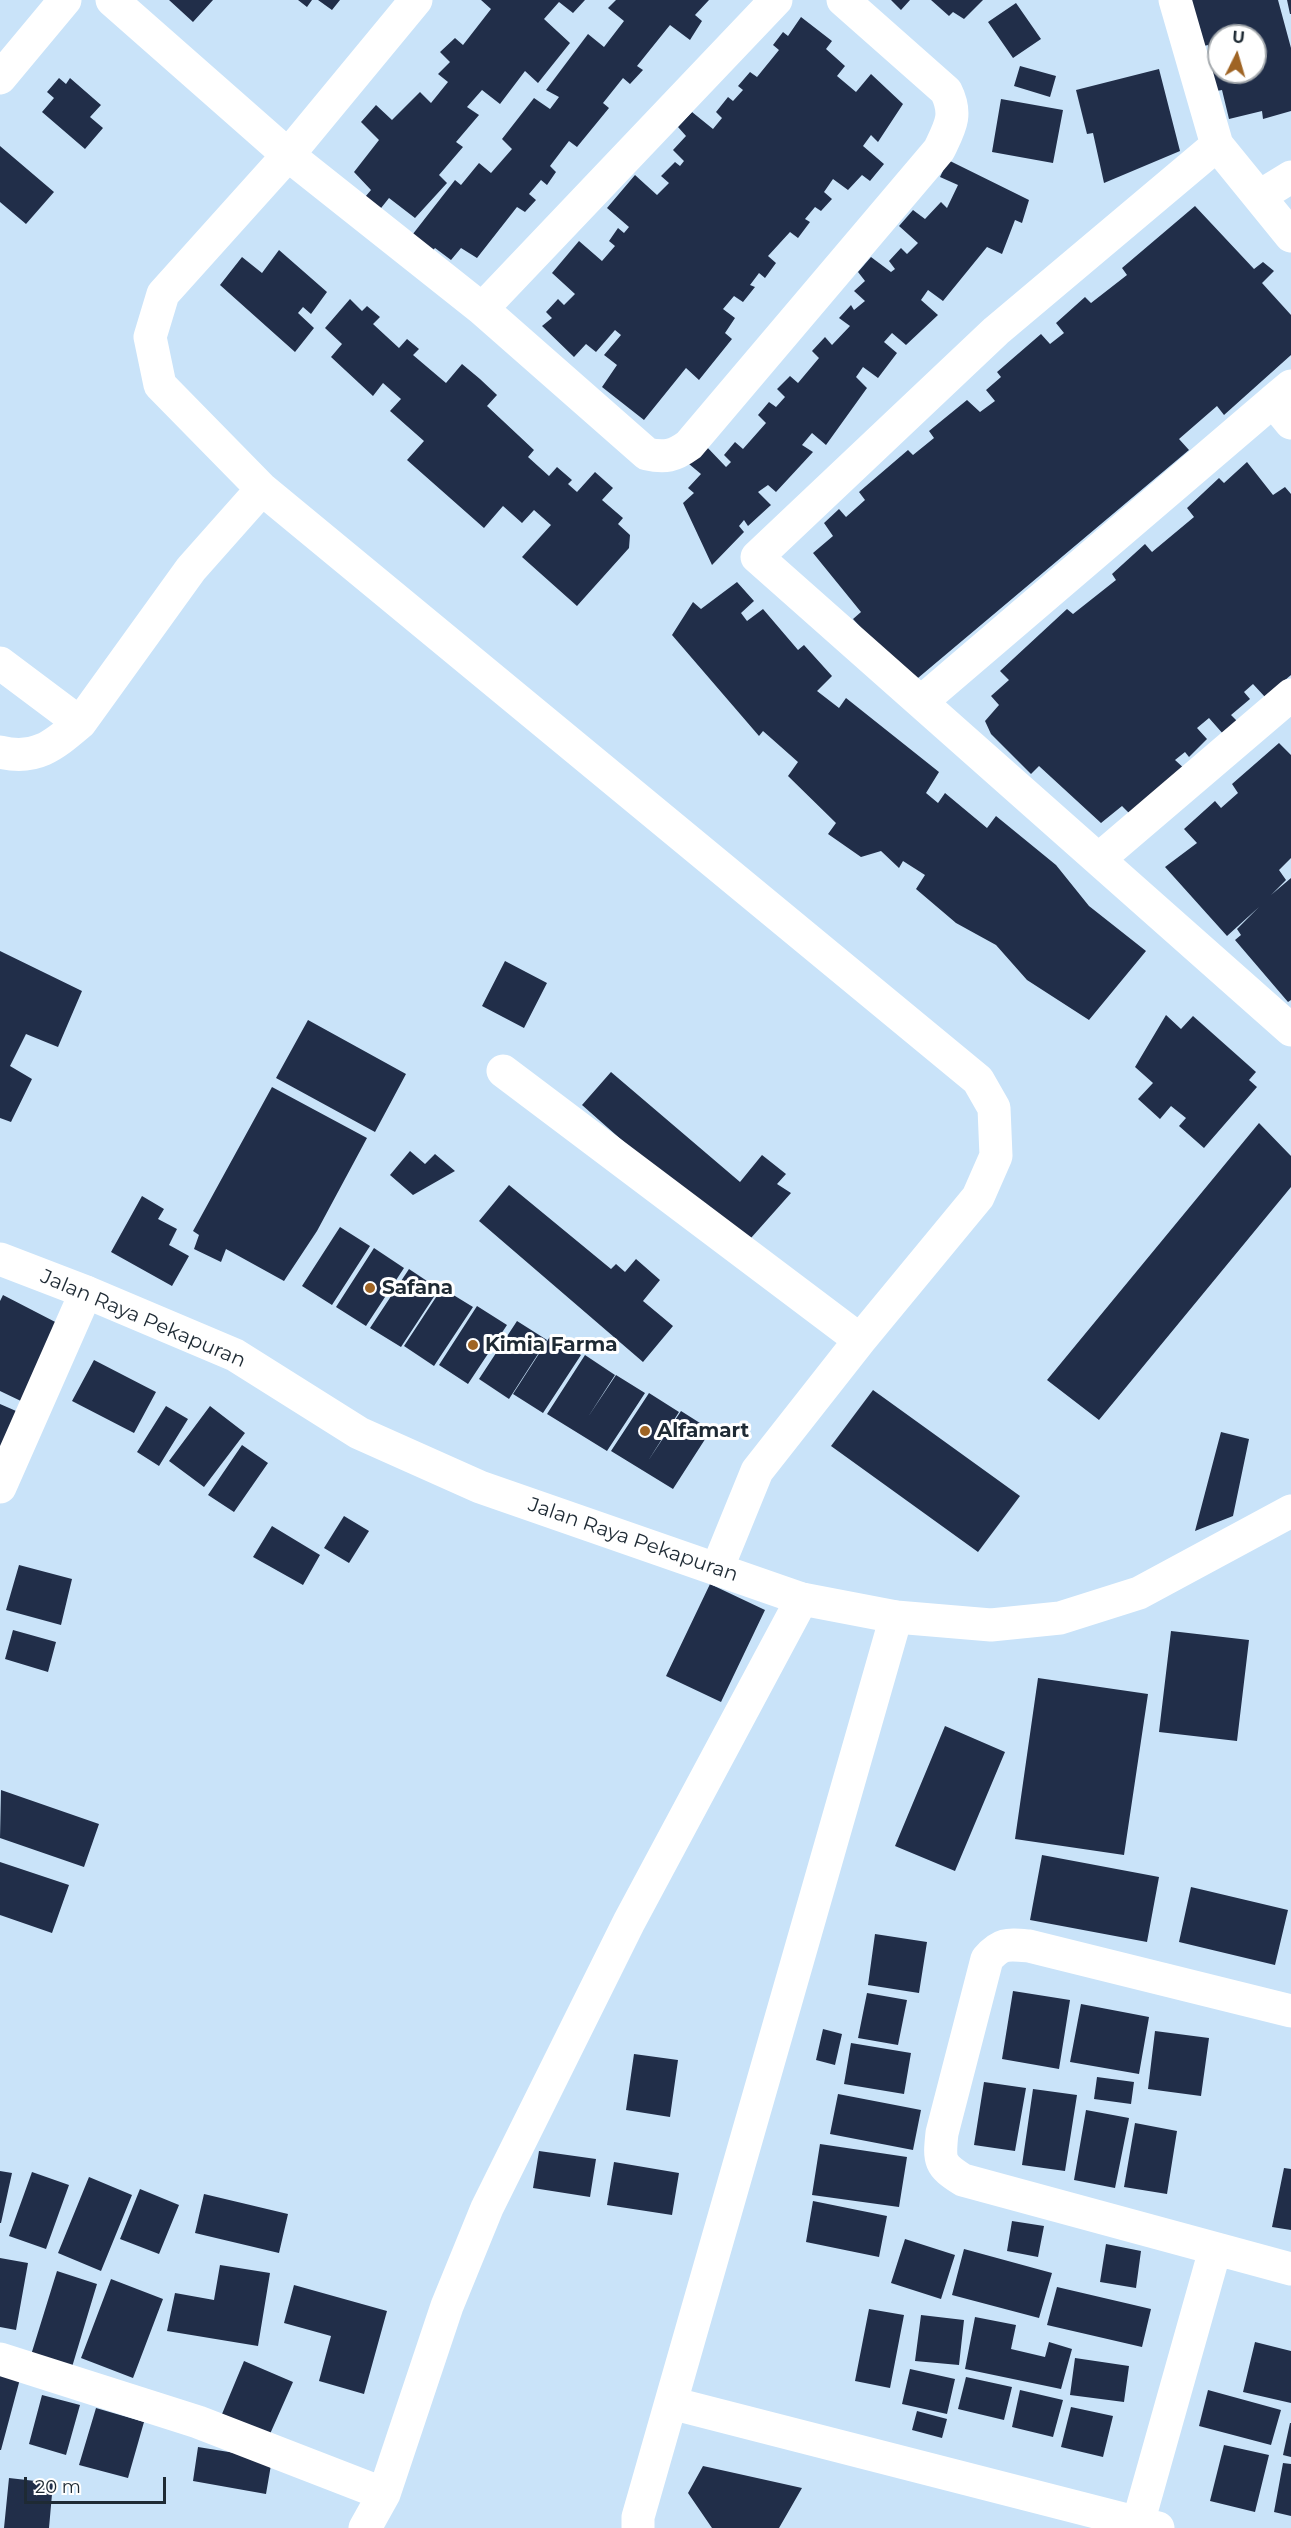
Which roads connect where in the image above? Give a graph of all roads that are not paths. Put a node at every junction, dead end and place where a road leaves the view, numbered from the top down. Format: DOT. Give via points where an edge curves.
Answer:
graph roads {
  1 [pos="65,0"];
  2 [pos="112,0"];
  3 [pos="416,0"];
  4 [pos="776,0"];
  5 [pos="843,0"];
  6 [pos="1175,0"];
  7 [pos="0,78"];
  8 [pos="1217,145"];
  9 [pos="288,155"];
  10 [pos="1291,177"];
  11 [pos="1260,196"];
  12 [pos="1291,236"];
  13 [pos="482,309"];
  14 [pos="1285,403"];
  15 [pos="262,489"];
  16 [pos="0,663"];
  17 [pos="1291,695"];
  18 [pos="921,702"];
  19 [pos="81,723"];
  20 [pos="0,752"];
  21 [pos="1099,859"];
  22 [pos="1291,1030"];
  23 [pos="503,1071"];
  24 [pos="0,1259"];
  25 [pos="86,1292"];
  26 [pos="860,1340"];
  27 [pos="0,1487"];
  28 [pos="1291,1511"];
  29 [pos="717,1569"];
  30 [pos="801,1599"];
  31 [pos="896,1617"];
  32 [pos="1291,2011"];
  33 [pos="1215,2250"];
  34 [pos="1291,2269"];
  35 [pos="0,2360"];
  36 [pos="670,2403"];
  37 [pos="384,2494"];
  38 [pos="1148,2525"];
  39 [pos="365,2528"];
  40 [pos="638,2528"];
  1 -- 7 [label="street"];
  2 -- 9 [label="street"];
  3 -- 9 [label="street"];
  4 -- 13 [label="street"];
  5 -- 13 [label="street" via="946,91 953,106 951,127 939,150 689,445 676,455 647,454"];
  6 -- 8 [label="street"];
  8 -- 11 [label="street"];
  8 -- 18 [label="street" via="996,331 757,557"];
  9 -- 13 [label="street"];
  9 -- 15 [label="street" via="163,294 150,337 160,385"];
  10 -- 11 [label="street"];
  11 -- 12 [label="street"];
  14 -- 18 [label="street"];
  15 -- 19 [label="street" via="191,569"];
  15 -- 26 [label="street" via="978,1080 994,1108 996,1156 978,1197"];
  16 -- 19 [label="street"];
  17 -- 21 [label="street"];
  18 -- 21 [label="street"];
  19 -- 20 [label="street" via="39,752 15,756"];
  21 -- 22 [label="street"];
  23 -- 26 [label="street"];
  24 -- 25 [label="street, Jalan Raya Pekapuran"];
  25 -- 27 [label="street"];
  25 -- 29 [label="street, Jalan Raya Pekapuran" via="235,1355 359,1433 480,1487"];
  26 -- 29 [label="street" via="757,1471"];
  28 -- 31 [label="street, Jalan Raya Pekapuran" via="1139,1593 1060,1618 991,1625"];
  29 -- 30 [label="street, Jalan Raya Pekapuran"];
  30 -- 31 [label="street, Jalan Raya Pekapuran"];
  30 -- 37 [label="street" via="629,1922 487,2208 447,2306"];
  31 -- 36 [label="street"];
  32 -- 33 [label="street" via="1029,1946 997,1947 987,1959 942,2133 940,2152 945,2168 963,2180"];
  33 -- 34 [label="street"];
  33 -- 38 [label="street"];
  35 -- 37 [label="street" via="198,2422"];
  36 -- 38 [label="street"];
  36 -- 40 [label="street"];
  37 -- 39 [label="street"];
}
